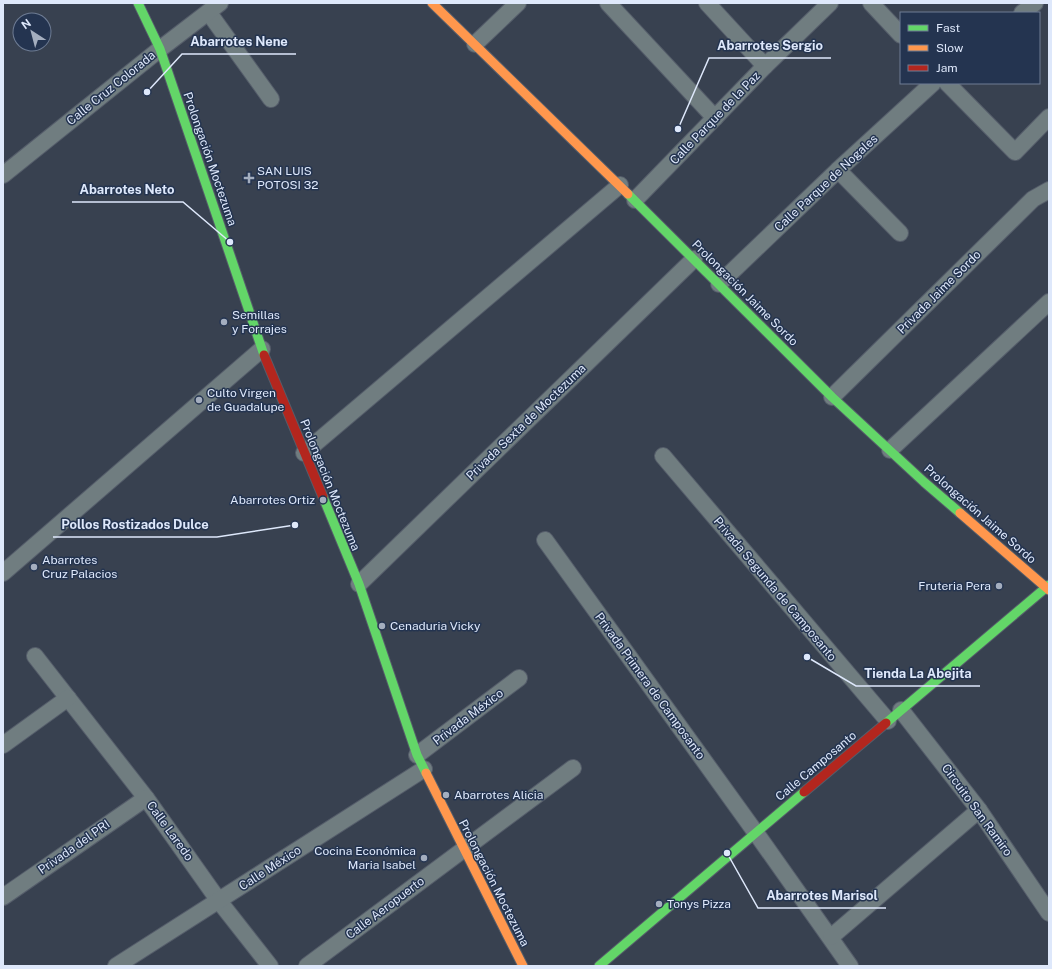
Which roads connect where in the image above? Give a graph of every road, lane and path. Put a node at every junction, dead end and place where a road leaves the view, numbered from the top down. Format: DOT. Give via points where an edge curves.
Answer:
graph roads {
  1 [pos="138,3"];
  2 [pos="432,3"];
  3 [pos="518,3"];
  4 [pos="608,3"];
  5 [pos="707,3"];
  6 [pos="830,3"];
  7 [pos="871,3"];
  8 [pos="1035,3"];
  9 [pos="215,8"];
  10 [pos="1023,12"];
  11 [pos="900,34"];
  12 [pos="475,44"];
  13 [pos="160,49"];
  14 [pos="765,66"];
  15 [pos="932,84"];
  16 [pos="948,84"];
  17 [pos="271,99"];
  18 [pos="1049,117"];
  19 [pos="715,118"];
  20 [pos="838,170"];
  21 [pos="3,175"];
  22 [pos="620,185"];
  23 [pos="1049,190"];
  24 [pos="635,200"];
  25 [pos="900,234"];
  26 [pos="694,259"];
  27 [pos="719,284"];
  28 [pos="1049,302"];
  29 [pos="262,349"];
  30 [pos="832,397"];
  31 [pos="890,450"];
  32 [pos="304,453"];
  33 [pos="663,456"];
  34 [pos="544,540"];
  35 [pos="3,573"];
  36 [pos="359,584"];
  37 [pos="1048,587"];
  38 [pos="35,656"];
  39 [pos="519,678"];
  40 [pos="68,698"];
  41 [pos="901,710"];
  42 [pos="888,721"];
  43 [pos="3,745"];
  44 [pos="417,755"];
  45 [pos="573,768"];
  46 [pos="424,769"];
  47 [pos="146,798"];
  48 [pos="979,810"];
  49 [pos="756,833"];
  50 [pos="464,849"];
  51 [pos="3,897"];
  52 [pos="219,901"];
  53 [pos="1049,913"];
  54 [pos="831,938"];
  55 [pos="844,964"];
  56 [pos="116,966"];
  57 [pos="270,966"];
  58 [pos="307,966"];
  59 [pos="523,966"];
  60 [pos="599,966"];
  1 -- 13 [label="street, Prolongación Moctezuma"];
  2 -- 12 [label="street, Prolongación Jaime Sordo"];
  3 -- 12 [label="street"];
  4 -- 19 [label="street"];
  5 -- 14 [label="street"];
  6 -- 14 [label="street, Calle Parque de la Paz"];
  7 -- 11 [label="street"];
  8 -- 10 [label="street"];
  9 -- 13 [label="street, Calle Cruz Colorada"];
  9 -- 17 [label="street"];
  12 -- 22 [label="street, Prolongación Jaime Sordo"];
  13 -- 21 [label="street, Calle Cruz Colorada"];
  13 -- 29 [label="street, Prolongación Moctezuma"];
  14 -- 19 [label="street, Calle Parque de la Paz"];
  15 -- 20 [label="street, Calle Parque de Nogales"];
  16 -- 18 [label="street" via="1014,152"];
  19 -- 24 [label="street, Calle Parque de la Paz"];
  20 -- 25 [label="street"];
  20 -- 27 [label="street, Calle Parque de Nogales"];
  22 -- 24 [label="street, Prolongación Jaime Sordo"];
  22 -- 32 [label="street"];
  23 -- 30 [label="street, Privada Jaime Sordo" via="1034,198"];
  24 -- 26 [label="street, Prolongación Jaime Sordo"];
  26 -- 27 [label="street, Prolongación Jaime Sordo"];
  26 -- 36 [label="street, Privada Sexta de Moctezuma"];
  27 -- 30 [label="street, Prolongación Jaime Sordo"];
  28 -- 31 [label="street"];
  29 -- 32 [label="street, Prolongación Moctezuma"];
  29 -- 35 [label="street"];
  30 -- 31 [label="street, Prolongación Jaime Sordo"];
  31 -- 37 [label="street, Prolongación Jaime Sordo"];
  32 -- 36 [label="street, Prolongación Moctezuma"];
  33 -- 42 [label="street, Privada Segunda de Camposanto"];
  34 -- 49 [label="street, Privada Primera de Camposanto"];
  36 -- 44 [label="street, Prolongación Moctezuma"];
  37 -- 41 [label="street, Calle Camposanto"];
  38 -- 40 [label="street, Calle Laredo"];
  39 -- 44 [label="street, Privada México"];
  40 -- 43 [label="street"];
  40 -- 47 [label="street, Calle Laredo"];
  41 -- 42 [label="street, Calle Camposanto"];
  41 -- 48 [label="street, Circuito San Ramiro"];
  42 -- 49 [label="street, Calle Camposanto"];
  44 -- 46 [label="street, Prolongación Moctezuma"];
  45 -- 50 [label="street, Calle Aeropuerto"];
  46 -- 50 [label="street, Prolongación Moctezuma"];
  46 -- 52 [label="street, Calle México"];
  47 -- 51 [label="street, Privada del PRI"];
  47 -- 52 [label="street, Calle Laredo"];
  48 -- 53 [label="street, Circuito San Ramiro"];
  48 -- 54 [label="street"];
  49 -- 54 [label="street, Privada Primera de Camposanto"];
  49 -- 60 [label="street, Calle Camposanto"];
  50 -- 58 [label="street, Calle Aeropuerto"];
  50 -- 59 [label="street, Prolongación Moctezuma"];
  52 -- 56 [label="street, Calle México"];
  52 -- 57 [label="street, Calle Laredo"];
  54 -- 55 [label="street, Privada Primera de Camposanto"];
}
